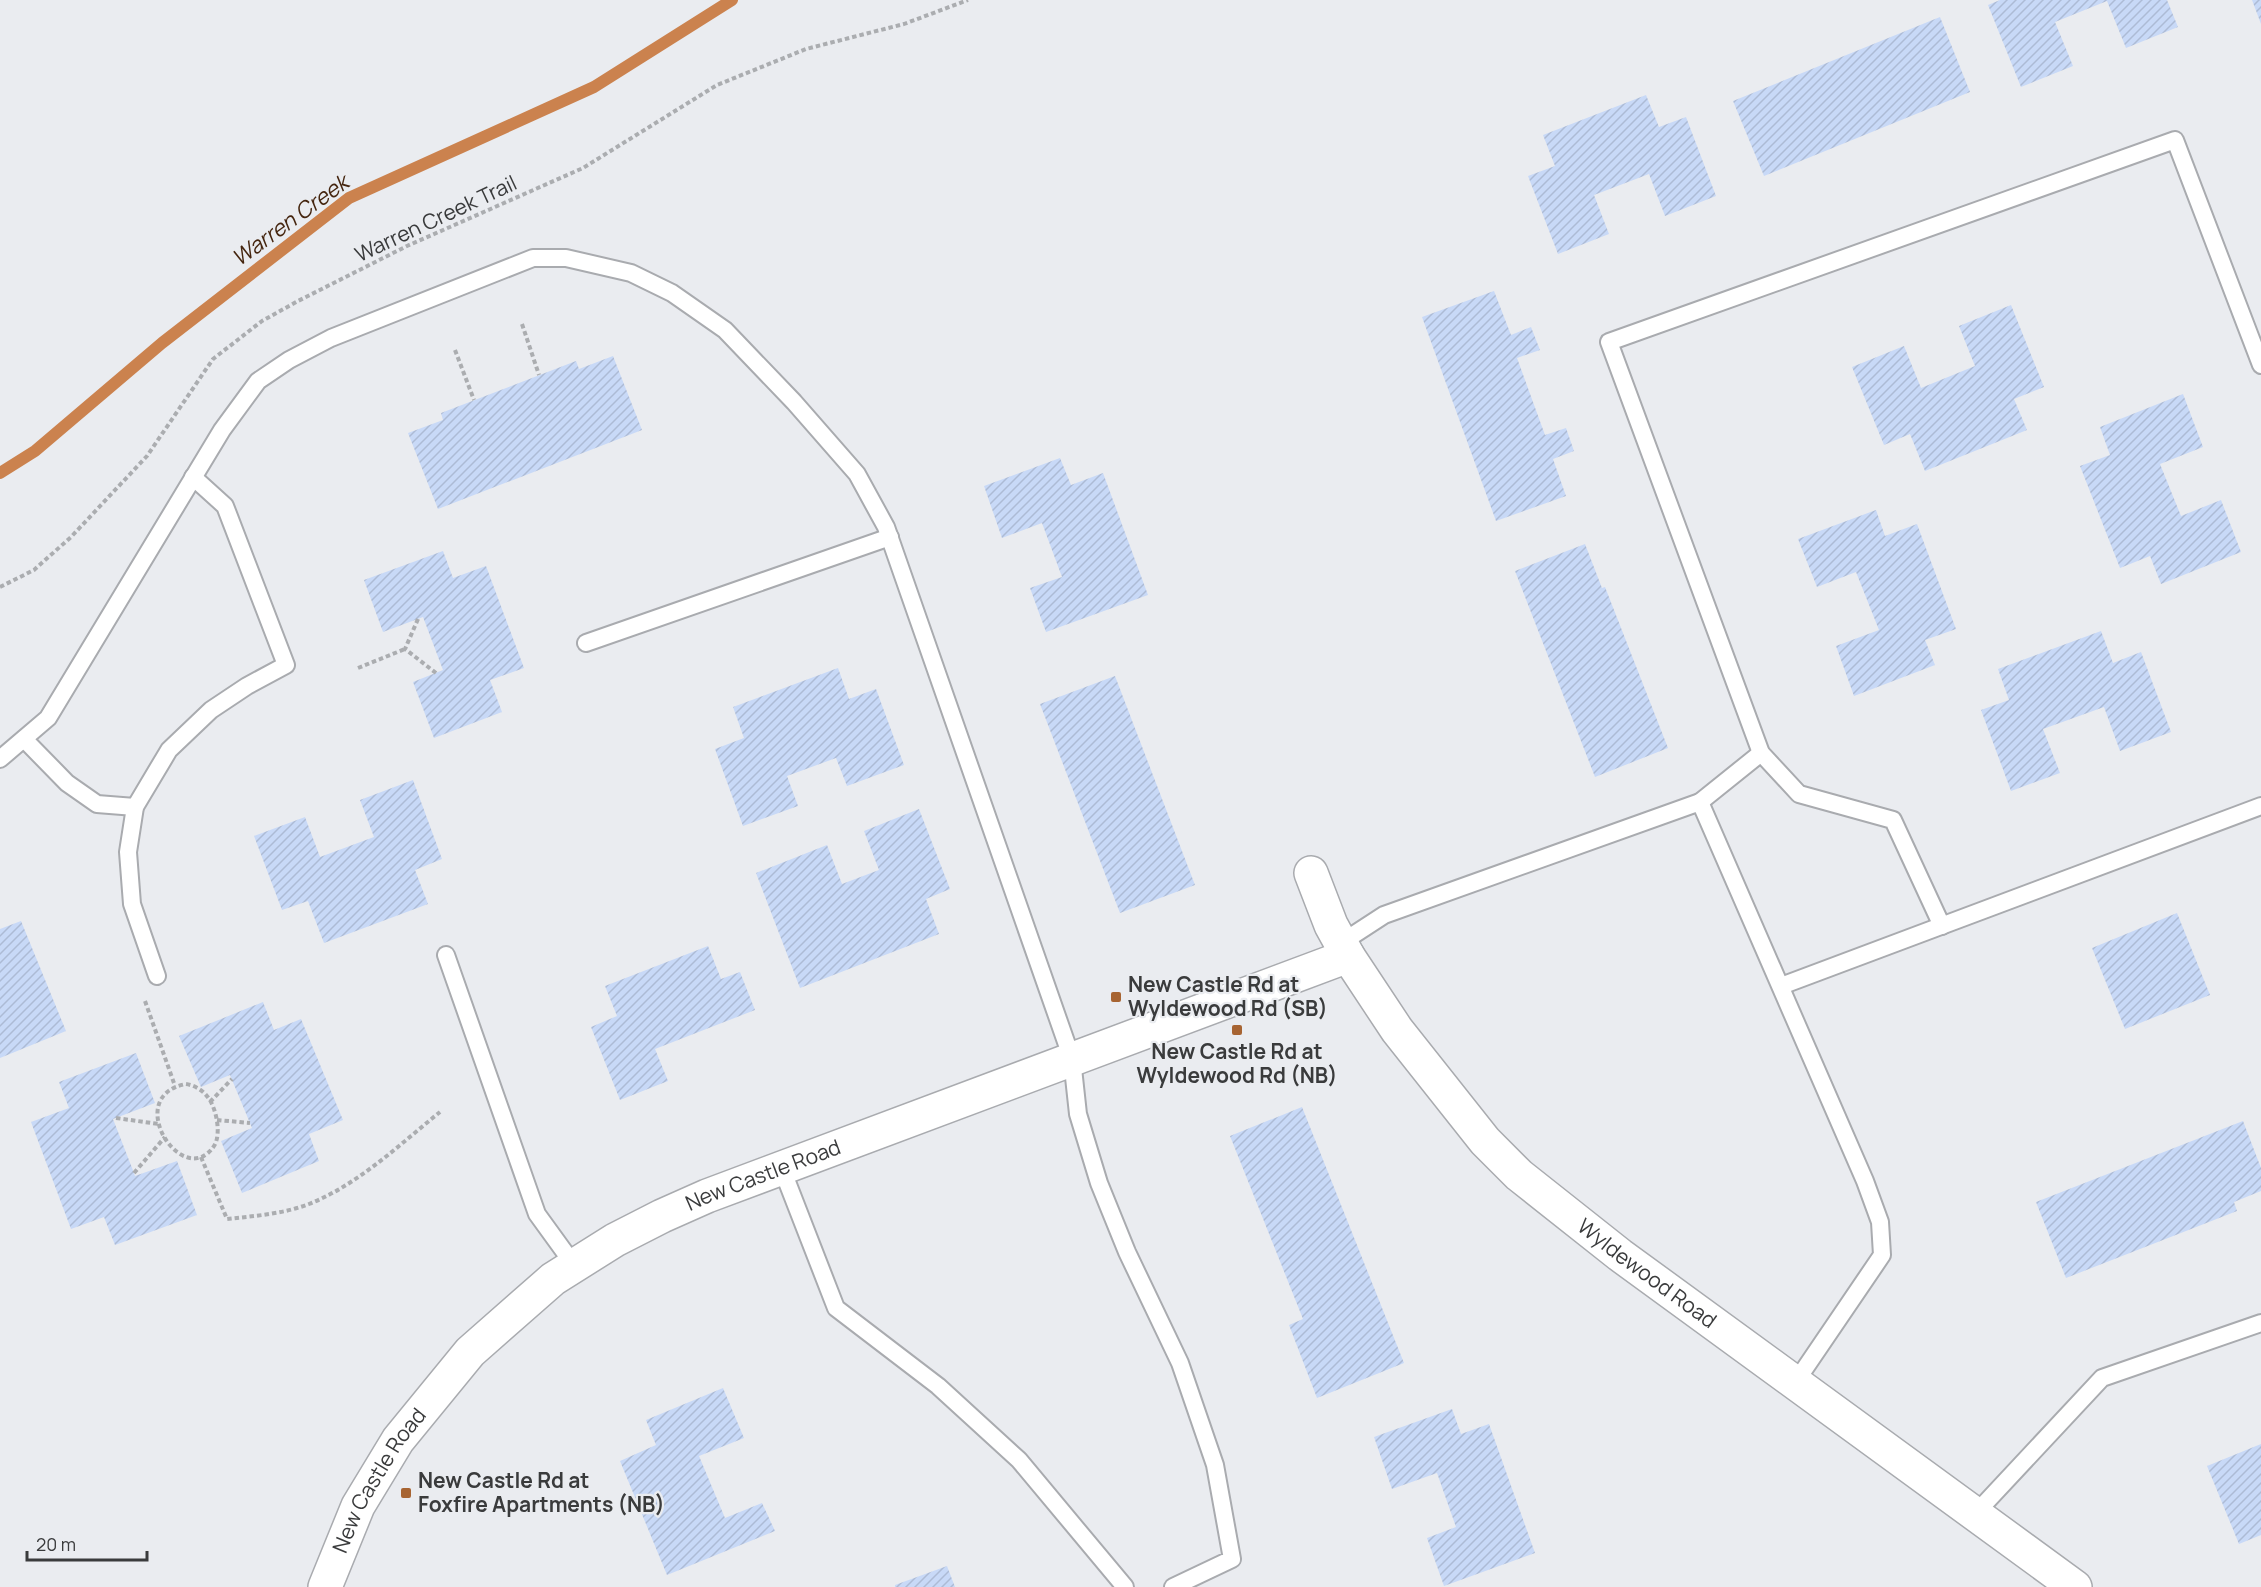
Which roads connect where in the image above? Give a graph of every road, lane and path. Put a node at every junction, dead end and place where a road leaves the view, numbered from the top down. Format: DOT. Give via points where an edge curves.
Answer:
graph roads {
  1 [pos="969,0"];
  2 [pos="522,324"];
  3 [pos="455,350"];
  4 [pos="2261,365"];
  5 [pos="539,375"];
  6 [pos="474,400"];
  7 [pos="193,477"];
  8 [pos="890,537"];
  9 [pos="0,586"];
  10 [pos="418,619"];
  11 [pos="585,643"];
  12 [pos="405,649"];
  13 [pos="358,668"];
  14 [pos="436,673"];
  15 [pos="24,739"];
  16 [pos="1761,753"];
  17 [pos="0,759"];
  18 [pos="1700,802"];
  19 [pos="2261,806"];
  20 [pos="135,807"];
  21 [pos="1311,873"];
  22 [pos="1942,926"];
  23 [pos="1345,949"];
  24 [pos="446,955"];
  25 [pos="157,976"];
  26 [pos="1781,986"];
  27 [pos="142,992"];
  28 [pos="1072,1059"];
  29 [pos="232,1079"];
  30 [pos="175,1086"];
  31 [pos="210,1102"];
  32 [pos="440,1112"];
  33 [pos="116,1118"];
  34 [pos="217,1119"];
  35 [pos="250,1124"];
  36 [pos="160,1125"];
  37 [pos="165,1137"];
  38 [pos="201,1157"];
  39 [pos="782,1168"];
  40 [pos="134,1173"];
  41 [pos="574,1265"];
  42 [pos="2261,1323"];
  43 [pos="1795,1383"];
  44 [pos="1975,1514"];
  45 [pos="325,1587"];
  46 [pos="1125,1587"];
  47 [pos="1173,1587"];
  48 [pos="2075,1587"];
  1 -- 9 [label="path, Warren Creek Trail" via="904,24 807,49 717,85 583,168 407,246 262,321 213,359 147,456 71,537 34,570"];
  2 -- 5 [label="path"];
  3 -- 6 [label="path"];
  4 -- 16 [label="lane" via="2175,140 1609,342"];
  7 -- 8 [label="lane" via="258,381 289,360 331,338 533,258 566,258 630,273 672,293 725,330 857,474"];
  7 -- 15 [label="lane" via="48,718"];
  7 -- 20 [label="lane" via="225,506 286,665 211,710 169,750"];
  8 -- 11 [label="lane"];
  8 -- 28 [label="lane"];
  10 -- 12 [label="path"];
  12 -- 13 [label="path"];
  12 -- 14 [label="path"];
  15 -- 17 [label="lane"];
  15 -- 20 [label="lane" via="67,783 97,804"];
  16 -- 18 [label="lane"];
  16 -- 22 [label="lane" via="1799,794 1893,820"];
  18 -- 23 [label="lane" via="1384,915"];
  18 -- 26 [label="lane"];
  19 -- 22 [label="lane"];
  20 -- 25 [label="lane" via="128,852 132,904"];
  21 -- 23 [label="street, Wyldewood Road"];
  22 -- 26 [label="lane"];
  23 -- 28 [label="street, New Castle Road"];
  23 -- 43 [label="street, Wyldewood Road" via="1397,1030 1485,1142 1620,1255"];
  24 -- 41 [label="lane" via="537,1214"];
  26 -- 43 [label="lane" via="1880,1222 1881,1255"];
  27 -- 30 [label="path"];
  28 -- 39 [label="street, New Castle Road"];
  28 -- 47 [label="lane" via="1078,1114 1099,1183 1180,1363 1215,1465 1232,1559"];
  29 -- 31 [label="path"];
  30 -- 31 [label="path" via="192,1085"];
  30 -- 36 [label="path" via="158,1106"];
  31 -- 34 [label="path"];
  32 -- 38 [label="path" via="342,1188 308,1204 277,1212 227,1220"];
  33 -- 36 [label="path"];
  34 -- 35 [label="path"];
  34 -- 38 [label="path" via="216,1144"];
  36 -- 37 [label="path"];
  37 -- 38 [label="path" via="175,1153"];
  37 -- 40 [label="path"];
  39 -- 41 [label="street, New Castle Road" via="662,1216"];
  39 -- 46 [label="lane" via="836,1308 938,1386 1019,1460"];
  41 -- 45 [label="street, New Castle Road" via="470,1352 398,1440 358,1506"];
  42 -- 44 [label="lane" via="2102,1378"];
  43 -- 44 [label="street, Wyldewood Road"];
  44 -- 48 [label="street, Wyldewood Road"];
}
